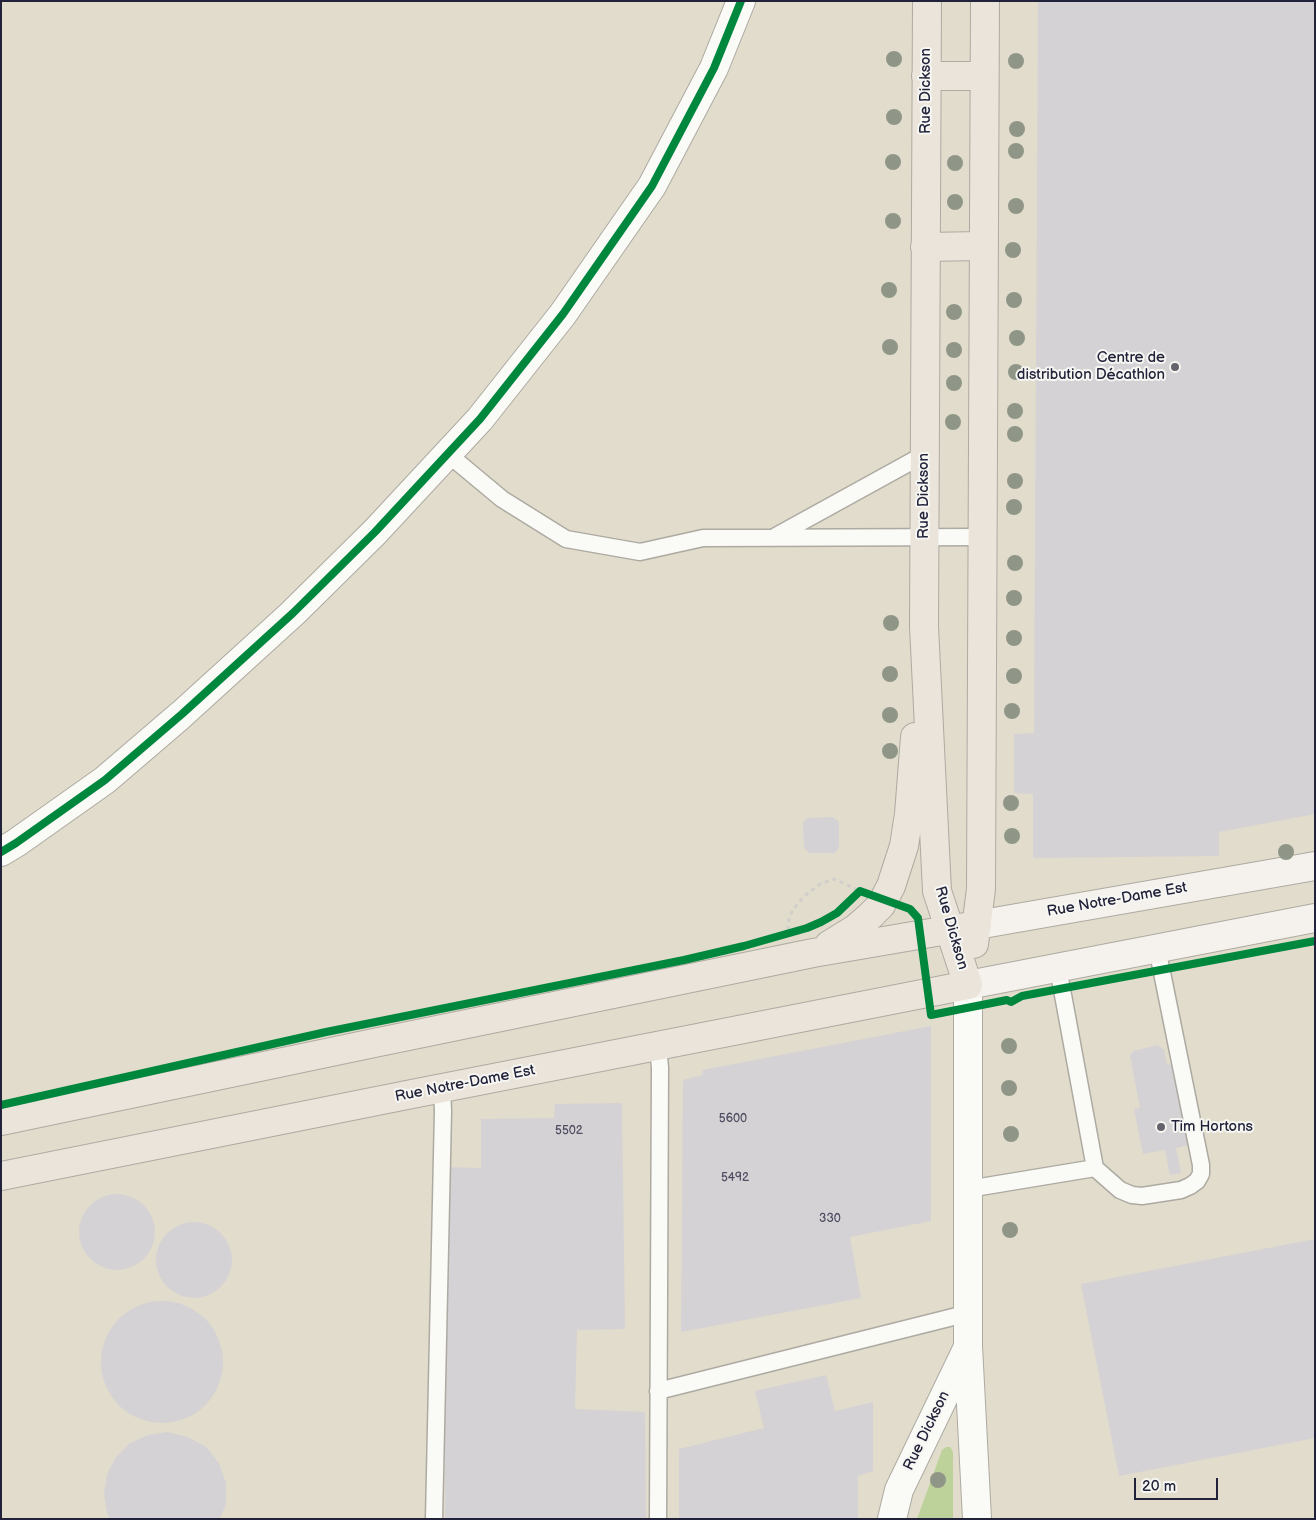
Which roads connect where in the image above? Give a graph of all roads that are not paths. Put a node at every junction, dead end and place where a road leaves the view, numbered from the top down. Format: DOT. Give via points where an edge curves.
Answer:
graph roads {
  1 [pos="741,1"];
  2 [pos="927,1"];
  3 [pos="985,1"];
  4 [pos="926,76"];
  5 [pos="984,76"];
  6 [pos="983,246"];
  7 [pos="925,247"];
  8 [pos="448,454"];
  9 [pos="925,454"];
  10 [pos="774,537"];
  11 [pos="983,537"];
  12 [pos="924,538"];
  13 [pos="924,626"];
  14 [pos="1,852"];
  15 [pos="1315,866"];
  16 [pos="1315,918"];
  17 [pos="977,925"];
  18 [pos="950,930"];
  19 [pos="1157,948"];
  20 [pos="813,952"];
  21 [pos="1058,968"];
  22 [pos="968,985"];
  23 [pos="658,1046"];
  24 [pos="442,1088"];
  25 [pos="1,1121"];
  26 [pos="1095,1168"];
  27 [pos="1,1176"];
  28 [pos="968,1190"];
  29 [pos="968,1313"];
  30 [pos="968,1346"];
  31 [pos="658,1391"];
  32 [pos="434,1519"];
  33 [pos="658,1519"];
  34 [pos="892,1519"];
  35 [pos="978,1519"];
  1 -- 8 [label="street" via="714,68 652,186 563,314 480,419"];
  2 -- 4 [label="main road, Rue Dickson"];
  3 -- 5 [label="main road, Rue Dickson"];
  4 -- 5 [label="main road"];
  4 -- 7 [label="main road, Rue Dickson"];
  5 -- 6 [label="main road, Rue Dickson"];
  6 -- 7 [label="main road"];
  6 -- 11 [label="main road, Rue Dickson"];
  7 -- 9 [label="main road, Rue Dickson"];
  8 -- 10 [label="lane" via="502,499 566,538 640,552 703,538"];
  8 -- 14 [label="street" via="368,539 182,714 105,780"];
  9 -- 10 [label="lane"];
  9 -- 12 [label="main road, Rue Dickson"];
  10 -- 12 [label="lane"];
  11 -- 12 [label="lane"];
  11 -- 17 [label="main road, Rue Dickson" via="981,889"];
  12 -- 13 [label="main road, Rue Dickson"];
  13 -- 18 [label="main road, Rue Dickson" via="937,891"];
  13 -- 20 [label="main road" via="909,814 904,846 891,886 871,896 881,905 855,930"];
  15 -- 17 [label="main road, Rue Notre-Dame Est"];
  16 -- 19 [label="main road, Rue Notre-Dame Est"];
  17 -- 18 [label="main road, Rue Notre-Dame Est"];
  17 -- 22 [label="main road, Rue Dickson"];
  18 -- 20 [label="main road, Rue Notre-Dame Est"];
  18 -- 22 [label="main road, Rue Dickson"];
  19 -- 21 [label="main road, Rue Notre-Dame Est"];
  19 -- 26 [label="lane" via="1201,1174 1190,1186 1180,1190 1142,1196 1120,1190"];
  20 -- 25 [label="main road, Rue Notre-Dame Est"];
  21 -- 22 [label="main road, Rue Notre-Dame Est"];
  21 -- 26 [label="lane"];
  22 -- 23 [label="main road, Rue Notre-Dame Est"];
  22 -- 28 [label="street, Rue Dickson"];
  23 -- 24 [label="main road, Rue Notre-Dame Est"];
  23 -- 31 [label="lane"];
  24 -- 27 [label="main road, Rue Notre-Dame Est"];
  24 -- 32 [label="lane"];
  26 -- 28 [label="lane"];
  28 -- 29 [label="street, Rue Dickson"];
  29 -- 30 [label="street, Rue Dickson"];
  29 -- 31 [label="lane"];
  30 -- 34 [label="street, Rue Dickson" via="900,1490"];
  30 -- 35 [label="street, Rue Dickson"];
  31 -- 33 [label="lane"];
}
